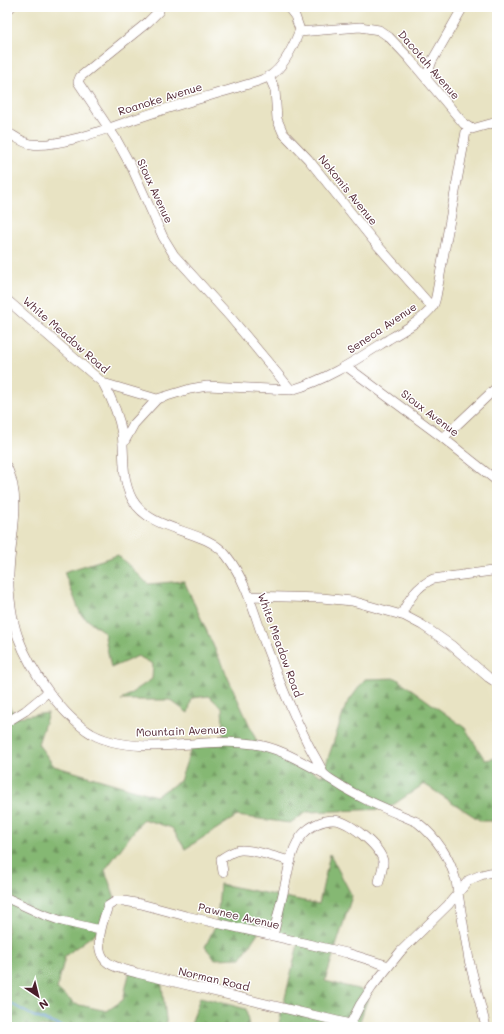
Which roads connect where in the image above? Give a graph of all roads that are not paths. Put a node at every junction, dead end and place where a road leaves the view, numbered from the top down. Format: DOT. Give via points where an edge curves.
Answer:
graph roads {
  1 [pos="11,7"];
  2 [pos="158,7"];
  3 [pos="288,7"];
  4 [pos="463,7"];
  5 [pos="7,10"];
  6 [pos="299,32"];
  7 [pos="269,76"];
  8 [pos="426,78"];
  9 [pos="497,122"];
  10 [pos="467,126"];
  11 [pos="109,128"];
  12 [pos="7,132"];
  13 [pos="7,300"];
  14 [pos="432,307"];
  15 [pos="346,366"];
  16 [pos="103,383"];
  17 [pos="497,387"];
  18 [pos="291,390"];
  19 [pos="157,399"];
  20 [pos="443,438"];
  21 [pos="123,444"];
  22 [pos="7,467"];
  23 [pos="497,481"];
  24 [pos="497,569"];
  25 [pos="249,596"];
  26 [pos="402,614"];
  27 [pos="497,683"];
  28 [pos="48,692"];
  29 [pos="7,722"];
  30 [pos="323,773"];
  31 [pos="291,861"];
  32 [pos="497,871"];
  33 [pos="223,872"];
  34 [pos="379,882"];
  35 [pos="458,893"];
  36 [pos="7,898"];
  37 [pos="100,930"];
  38 [pos="273,936"];
  39 [pos="389,966"];
  40 [pos="350,1025"];
  41 [pos="486,1027"];
  1 -- 5 [label="street"];
  2 -- 11 [label="street, Sioux Avenue" via="159,11 148,22 80,77 78,82"];
  3 -- 6 [label="street" via="295,16"];
  4 -- 8 [label="street" via="432,61"];
  6 -- 7 [label="street, Roanoke Avenue" via="286,57"];
  6 -- 8 [label="street, Dacotah Avenue" via="360,27 379,30 389,37"];
  7 -- 11 [label="street, Roanoke Avenue"];
  7 -- 14 [label="street, Nokomis Avenue" via="275,90 277,119 283,133 308,159 372,239"];
  8 -- 10 [label="street, Dacotah Avenue"];
  9 -- 10 [label="street" via="472,129"];
  10 -- 14 [label="street, Seneca Avenue" via="441,274"];
  11 -- 12 [label="street, Roanoke Avenue" via="46,144 30,144"];
  11 -- 18 [label="street, Sioux Avenue" via="132,168 163,237 174,255"];
  13 -- 16 [label="street, White Meadow Road"];
  14 -- 15 [label="street, Seneca Avenue" via="407,328"];
  15 -- 18 [label="street, Seneca Avenue"];
  15 -- 20 [label="street, Sioux Avenue"];
  16 -- 19 [label="street"];
  16 -- 21 [label="street, White Meadow Road" via="120,420"];
  17 -- 20 [label="street"];
  18 -- 19 [label="street, Seneca Avenue" via="207,386"];
  19 -- 21 [label="street" via="134,424"];
  20 -- 23 [label="street, Sioux Avenue"];
  21 -- 25 [label="street, White Meadow Road" via="125,480 133,500 140,509 163,524 215,546 225,554 240,576"];
  22 -- 28 [label="street, Mountain Avenue" via="14,485 15,498 8,574 10,604 18,636 29,662"];
  24 -- 26 [label="street" via="425,582 411,595"];
  25 -- 26 [label="street" via="352,601"];
  25 -- 30 [label="street, White Meadow Road" via="291,710"];
  26 -- 27 [label="street" via="451,645"];
  28 -- 29 [label="street"];
  28 -- 30 [label="street, Mountain Avenue" via="82,728 117,743 136,746 211,742 255,744 283,751"];
  30 -- 35 [label="street, White Meadow Road" via="351,793 417,822 425,829 446,855 454,871"];
  31 -- 33 [label="street" via="241,850 221,859"];
  31 -- 34 [label="street" via="297,842 310,828 334,820 365,836 378,849 383,861"];
  31 -- 38 [label="street"];
  32 -- 35 [label="street" via="474,878"];
  35 -- 39 [label="street"];
  35 -- 41 [label="street, White Meadow Road" via="469,960"];
  36 -- 37 [label="street" via="62,921"];
  37 -- 38 [label="street, Pawnee Avenue" via="108,906 116,901 124,901"];
  37 -- 40 [label="street, Norman Road" via="99,948 105,960 113,965"];
  38 -- 39 [label="street, Pawnee Avenue" via="347,953"];
  39 -- 40 [label="street" via="364,999"];
}
